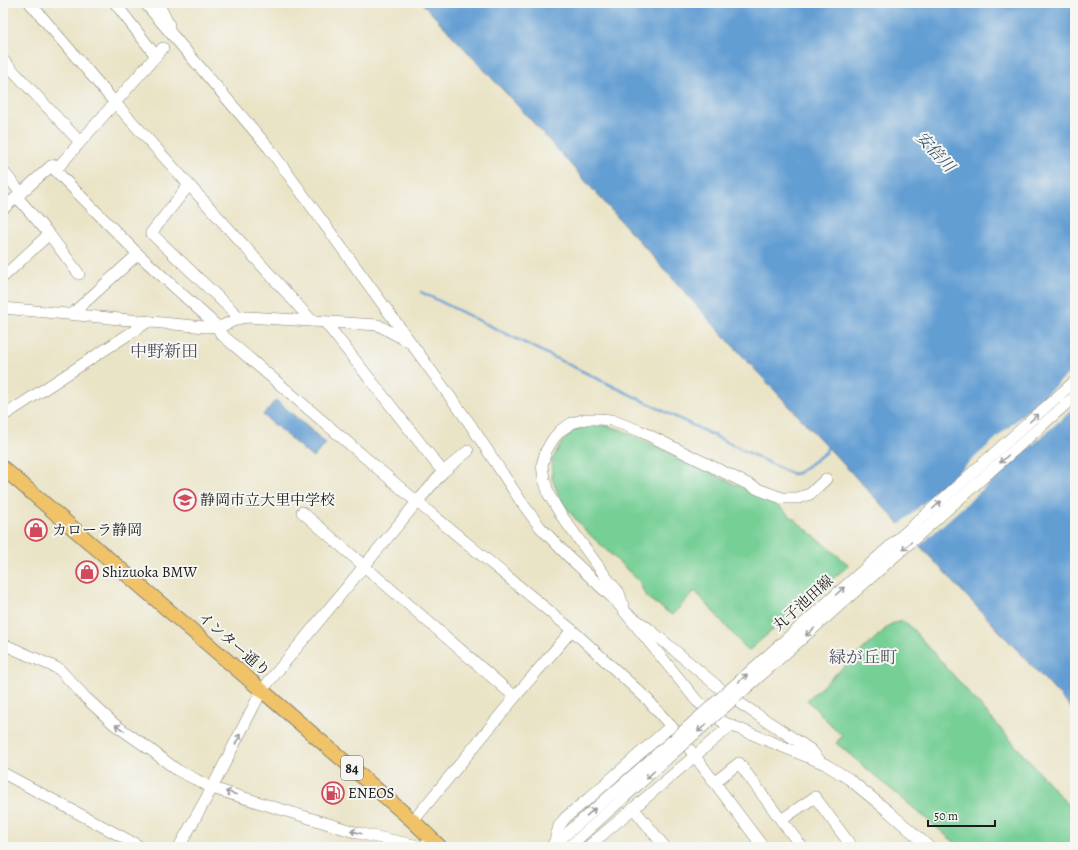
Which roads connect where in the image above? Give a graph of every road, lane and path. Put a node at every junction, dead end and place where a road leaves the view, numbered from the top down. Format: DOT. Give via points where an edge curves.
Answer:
graph roads {
  1 [pos="30,3"];
  2 [pos="115,3"];
  3 [pos="145,3"];
  4 [pos="158,3"];
  5 [pos="172,35"];
  6 [pos="3,60"];
  7 [pos="116,104"];
  8 [pos="80,142"];
  9 [pos="51,166"];
  10 [pos="3,170"];
  11 [pos="190,185"];
  12 [pos="19,195"];
  13 [pos="3,209"];
  14 [pos="49,234"];
  15 [pos="138,254"];
  16 [pos="79,274"];
  17 [pos="3,277"];
  18 [pos="3,308"];
  19 [pos="72,314"];
  20 [pos="240,318"];
  21 [pos="149,321"];
  22 [pos="312,321"];
  23 [pos="324,322"];
  24 [pos="216,325"];
  25 [pos="411,343"];
  26 [pos="1075,381"];
  27 [pos="1075,396"];
  28 [pos="3,416"];
  29 [pos="468,451"];
  30 [pos="3,468"];
  31 [pos="443,472"];
  32 [pos="826,479"];
  33 [pos="416,502"];
  34 [pos="302,512"];
  35 [pos="364,565"];
  36 [pos="625,612"];
  37 [pos="572,630"];
  38 [pos="3,644"];
  39 [pos="262,690"];
  40 [pos="514,697"];
  41 [pos="671,726"];
  42 [pos="730,726"];
  43 [pos="694,756"];
  44 [pos="821,763"];
  45 [pos="3,773"];
  46 [pos="715,782"];
  47 [pos="212,788"];
  48 [pos="634,809"];
  49 [pos="781,820"];
  50 [pos="413,821"];
  51 [pos="437,843"];
  52 [pos="141,847"];
  53 [pos="179,847"];
  54 [pos="552,847"];
  55 [pos="569,847"];
  56 [pos="588,847"];
  57 [pos="665,847"];
  58 [pos="763,847"];
  59 [pos="802,847"];
  60 [pos="852,847"];
  61 [pos="929,847"];
  1 -- 7 [label="street"];
  2 -- 7 [label="street" via="160,52"];
  3 -- 5 [label="street"];
  4 -- 5 [label="street"];
  5 -- 25 [label="street" via="269,148"];
  6 -- 8 [label="street"];
  7 -- 8 [label="street"];
  7 -- 11 [label="street"];
  8 -- 9 [label="street" via="60,165"];
  9 -- 12 [label="street"];
  9 -- 15 [label="street"];
  10 -- 12 [label="street"];
  11 -- 20 [label="street" via="151,232"];
  11 -- 22 [label="street"];
  12 -- 13 [label="street"];
  12 -- 14 [label="street"];
  14 -- 16 [label="street"];
  14 -- 17 [label="street"];
  15 -- 19 [label="street"];
  15 -- 24 [label="street"];
  18 -- 19 [label="street"];
  19 -- 21 [label="street"];
  20 -- 22 [label="street"];
  20 -- 24 [label="street" via="222,326"];
  21 -- 24 [label="street"];
  21 -- 28 [label="street"];
  22 -- 23 [label="street"];
  23 -- 25 [label="street" via="378,325"];
  23 -- 31 [label="street"];
  24 -- 33 [label="street" via="221,334"];
  25 -- 36 [label="street" via="540,527"];
  54 -- 26 [label="street, 丸子池田線, one-way, bridge"];
  27 -- 55 [label="street, 丸子池田線, one-way, bridge"];
  29 -- 31 [label="street"];
  30 -- 39 [label="main road, インター通り / 84"];
  31 -- 33 [label="street"];
  32 -- 36 [label="street" via="810,494 798,498 782,498 760,490 640,431 611,420 586,419 572,423 553,439 546,451 542,465 544,479 549,495 570,527 619,593"];
  33 -- 35 [label="street"];
  33 -- 37 [label="street"];
  34 -- 35 [label="street"];
  35 -- 39 [label="street"];
  35 -- 40 [label="street"];
  36 -- 42 [label="street" via="697,701"];
  36 -- 44 [label="street" via="728,696 811,750"];
  37 -- 40 [label="street"];
  37 -- 41 [label="street" via="648,700"];
  47 -- 38 [label="street, one-way" via="177,770 114,724 59,669"];
  47 -- 39 [label="street, one-way"];
  39 -- 50 [label="main road, インター通り / 84"];
  40 -- 50 [label="street"];
  41 -- 43 [label="street"];
  41 -- 54 [label="street" via="566,817 559,826"];
  42 -- 43 [label="street"];
  42 -- 44 [label="street"];
  43 -- 46 [label="street"];
  43 -- 48 [label="street"];
  44 -- 61 [label="street" via="849,779"];
  45 -- 52 [label="street"];
  46 -- 49 [label="street" via="739,763"];
  46 -- 58 [label="street"];
  51 -- 47 [label="street, one-way" via="423,847 358,832"];
  47 -- 53 [label="street"];
  48 -- 56 [label="street"];
  48 -- 57 [label="street"];
  49 -- 59 [label="street"];
  49 -- 60 [label="street" via="815,797"];
  50 -- 51 [label="main road, インター通り / 84"];
}
